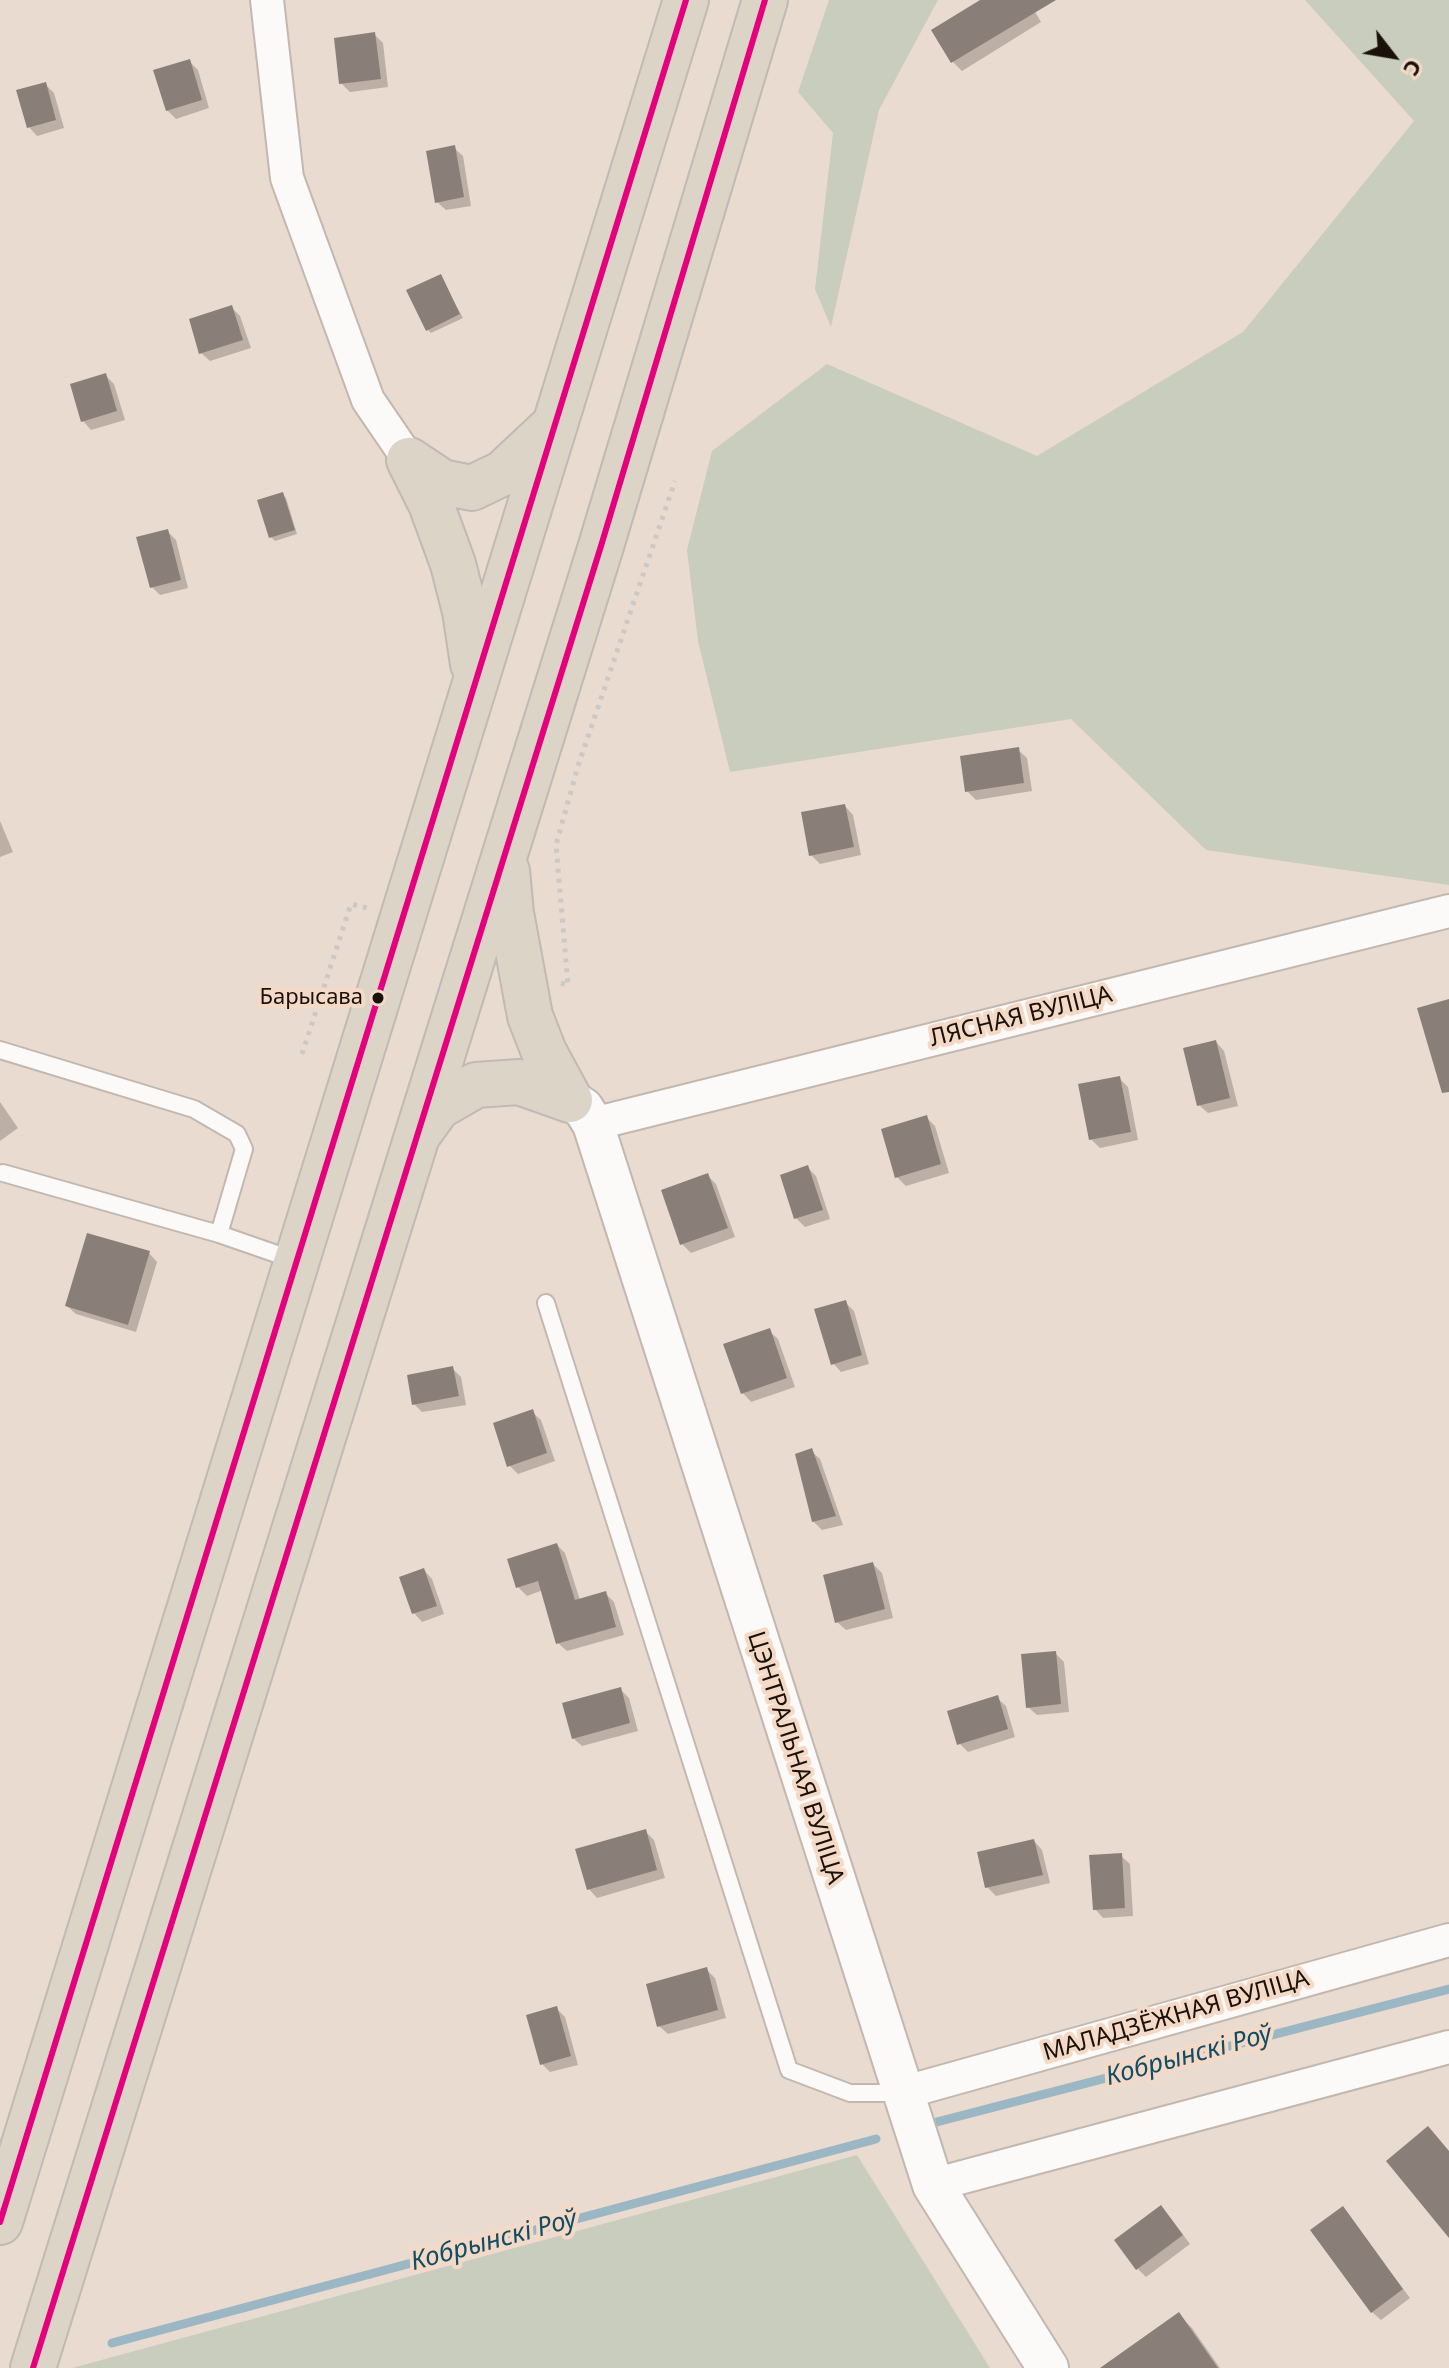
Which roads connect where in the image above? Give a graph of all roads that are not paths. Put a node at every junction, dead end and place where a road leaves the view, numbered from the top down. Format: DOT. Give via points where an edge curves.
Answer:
graph roads {
  1 [pos="267,0"];
  2 [pos="686,0"];
  3 [pos="765,0"];
  4 [pos="553,426"];
  5 [pos="409,460"];
  6 [pos="474,683"];
  7 [pos="505,853"];
  8 [pos="1449,911"];
  9 [pos="0,1050"];
  10 [pos="582,1112"];
  11 [pos="418,1134"];
  12 [pos="3,1173"];
  13 [pos="219,1234"];
  14 [pos="297,1261"];
  15 [pos="546,1303"];
  16 [pos="1449,1940"];
  17 [pos="1449,2047"];
  18 [pos="902,2093"];
  19 [pos="933,2185"];
  20 [pos="0,2222"];
  21 [pos="33,2368"];
  22 [pos="1048,2368"];
  1 -- 5 [label="street" via="287,178 368,400"];
  2 -- 4 [label="highway"];
  3 -- 7 [label="highway"];
  4 -- 5 [label="highway" via="503,473 472,488 442,482"];
  4 -- 6 [label="highway"];
  5 -- 6 [label="highway" via="453,564 472,645"];
  6 -- 14 [label="highway"];
  7 -- 10 [label="highway" via="530,1016 544,1052"];
  7 -- 11 [label="highway"];
  8 -- 10 [label="street, ЛЯСНАЯ ВУЛІЦА"];
  9 -- 13 [label="lane" via="194,1109 237,1134 244,1149"];
  10 -- 11 [label="highway" via="519,1082 476,1085 438,1107"];
  10 -- 18 [label="street, ЦЭНТРАЛЬНАЯ ВУЛІЦА"];
  11 -- 21 [label="highway"];
  12 -- 13 [label="lane"];
  13 -- 14 [label="lane"];
  14 -- 20 [label="highway"];
  15 -- 18 [label="lane" via="789,2070 850,2093"];
  16 -- 18 [label="street, МАЛАДЗЁЖНАЯ ВУЛІЦА"];
  17 -- 19 [label="street"];
  18 -- 19 [label="street, ЦЭНТРАЛЬНАЯ ВУЛІЦА"];
  19 -- 22 [label="street, ЦЭНТРАЛЬНАЯ ВУЛІЦА"];
}
